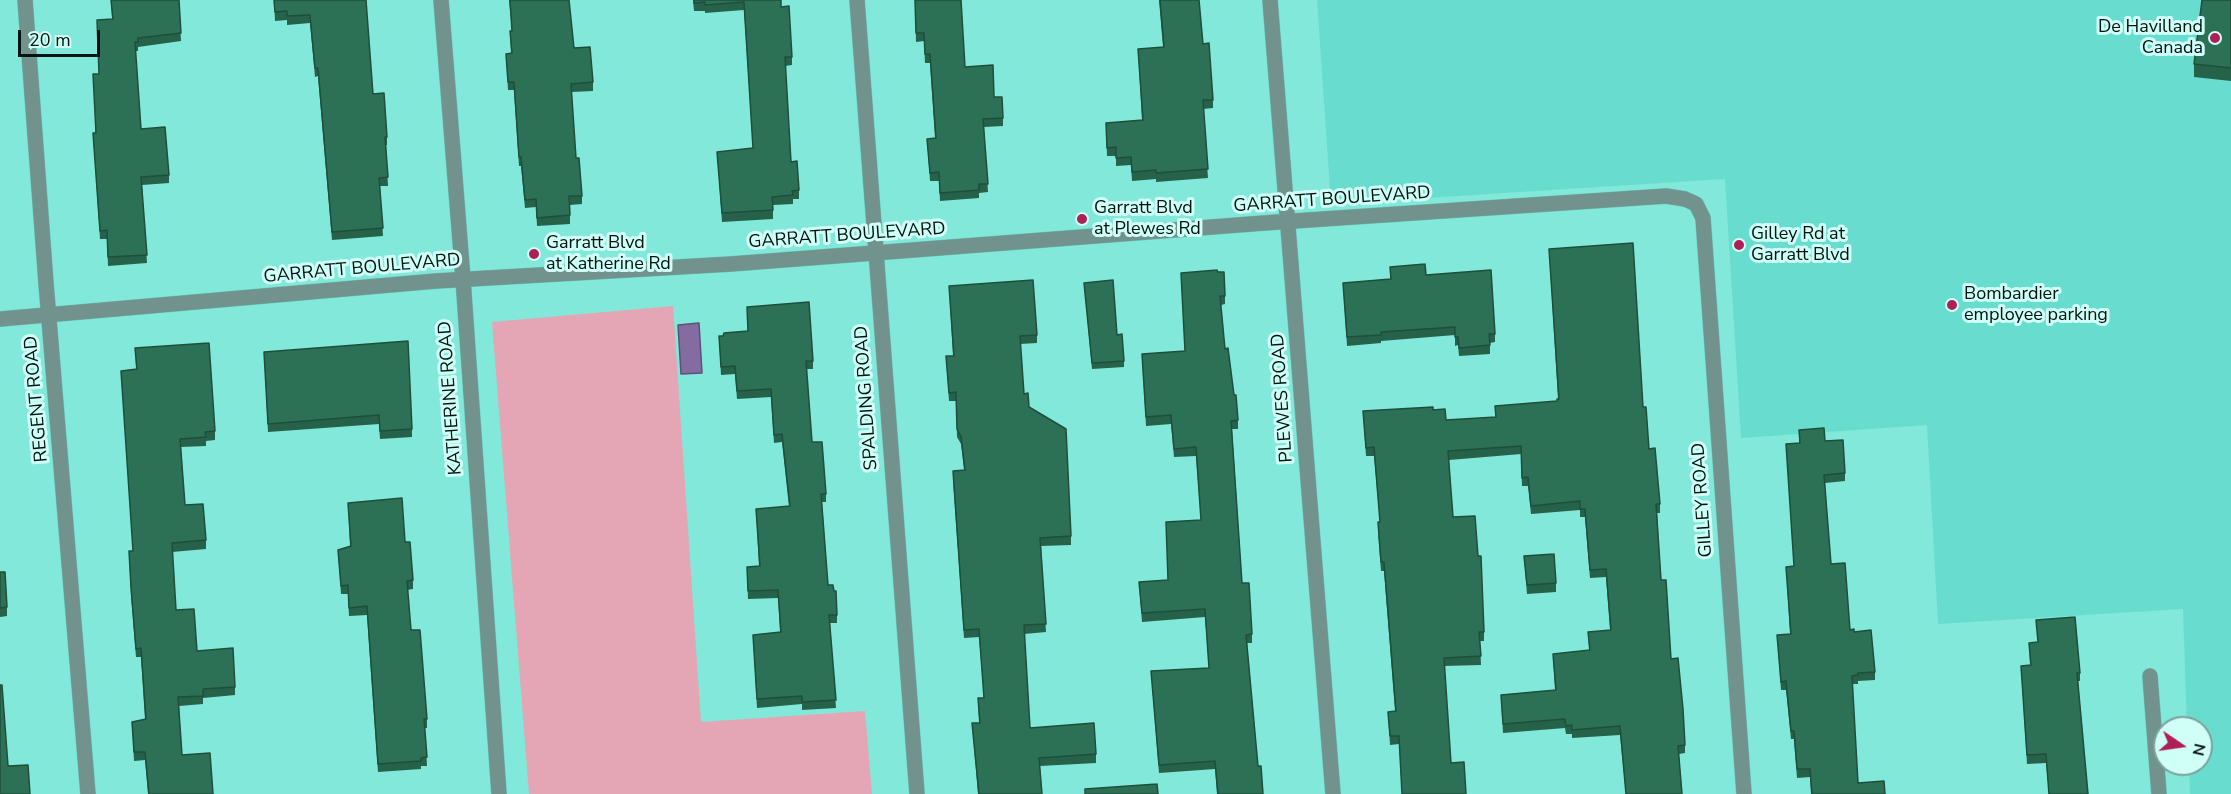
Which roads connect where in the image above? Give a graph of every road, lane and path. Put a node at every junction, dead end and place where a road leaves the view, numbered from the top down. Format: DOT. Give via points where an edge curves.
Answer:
graph roads {
  1 [pos="25,0"];
  2 [pos="441,0"];
  3 [pos="857,0"];
  4 [pos="1270,0"];
  5 [pos="1696,204"];
  6 [pos="1288,222"];
  7 [pos="876,254"];
  8 [pos="463,279"];
  9 [pos="50,315"];
  10 [pos="0,320"];
  11 [pos="2151,676"];
  12 [pos="88,794"];
  13 [pos="499,794"];
  14 [pos="917,794"];
  15 [pos="1333,794"];
  16 [pos="1744,794"];
  17 [pos="2159,794"];
  1 -- 9 [label="street, REGENT ROAD"];
  2 -- 8 [label="street, KATHERINE ROAD"];
  3 -- 7 [label="street, SPALDING ROAD"];
  4 -- 6 [label="street, PLEWES ROAD"];
  5 -- 6 [label="street, GARRATT BOULEVARD" via="1666,196"];
  5 -- 16 [label="street, GILLEY ROAD" via="1703,218"];
  6 -- 7 [label="street, GARRATT BOULEVARD"];
  6 -- 15 [label="street, PLEWES ROAD"];
  7 -- 8 [label="street, GARRATT BOULEVARD"];
  7 -- 14 [label="street, SPALDING ROAD"];
  8 -- 9 [label="street, GARRATT BOULEVARD"];
  8 -- 13 [label="street, KATHERINE ROAD"];
  9 -- 10 [label="street, GARRATT BOULEVARD"];
  9 -- 12 [label="street, REGENT ROAD"];
  11 -- 17 [label="street"];
}
